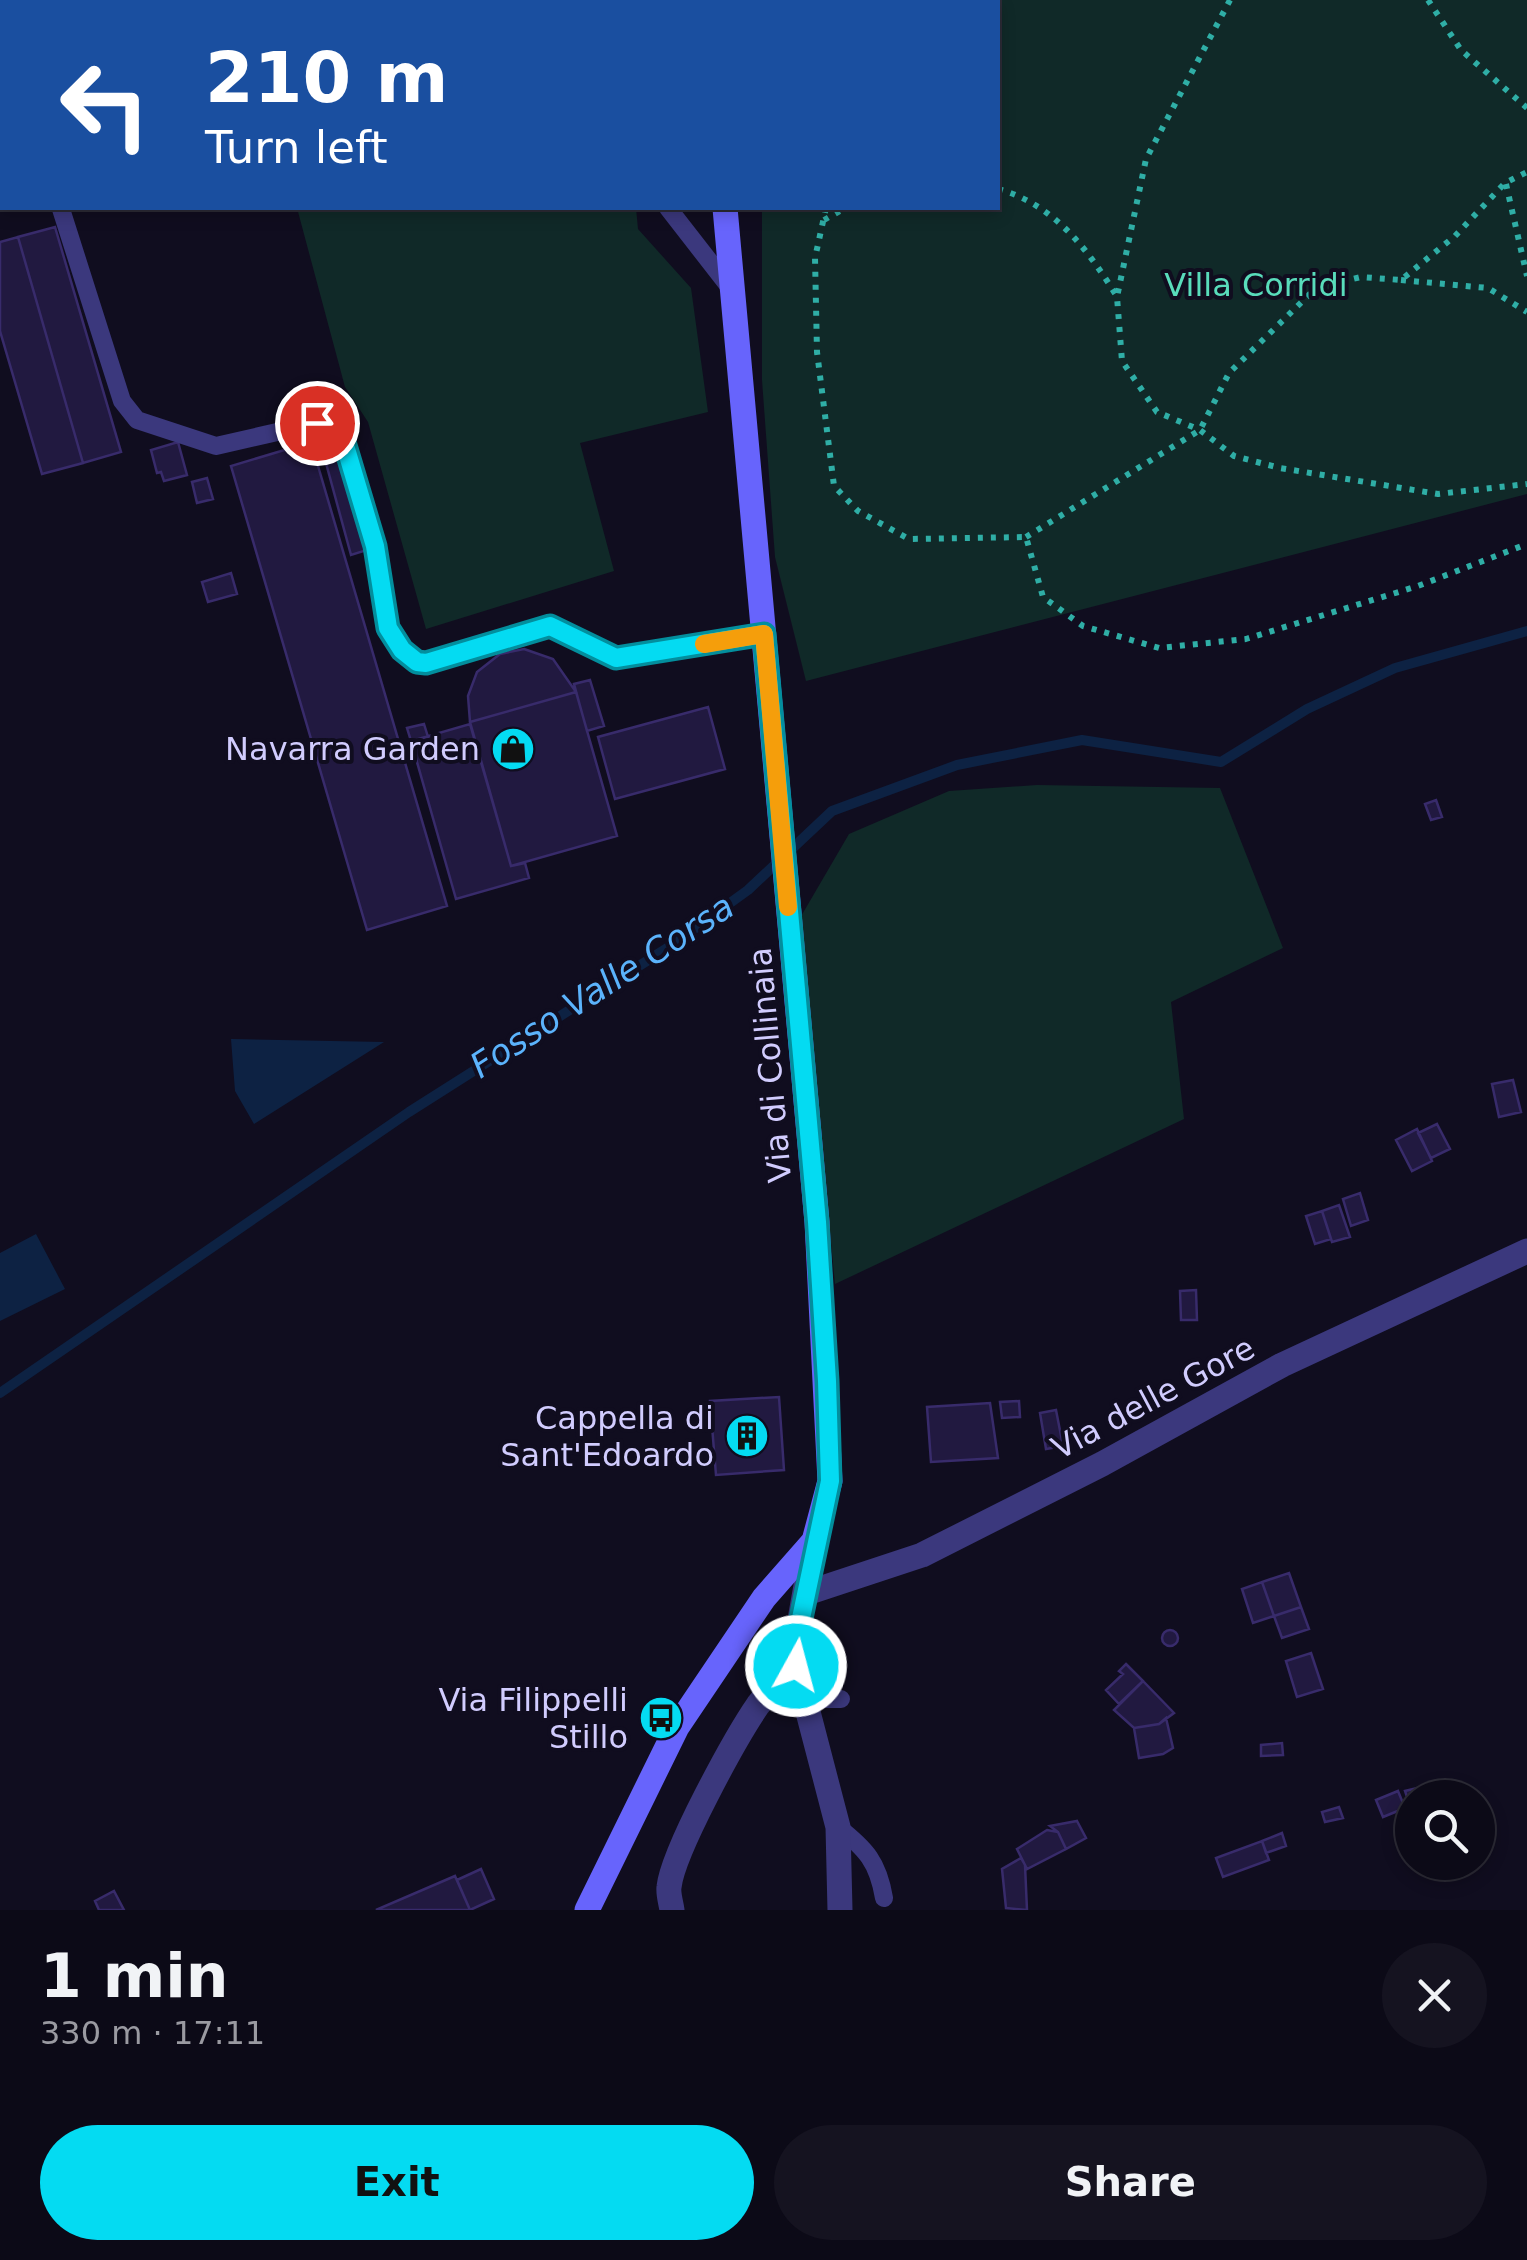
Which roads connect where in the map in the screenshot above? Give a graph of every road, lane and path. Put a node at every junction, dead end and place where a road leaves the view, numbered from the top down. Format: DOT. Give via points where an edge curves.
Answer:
graph roads {
  1 [pos="1230,0"];
  2 [pos="1428,0"];
  3 [pos="1527,108"];
  4 [pos="1527,172"];
  5 [pos="1505,183"];
  6 [pos="1000,190"];
  7 [pos="61,210"];
  8 [pos="670,210"];
  9 [pos="724,210"];
  10 [pos="826,210"];
  11 [pos="842,210"];
  12 [pos="823,221"];
  13 [pos="1527,276"];
  14 [pos="1401,280"];
  15 [pos="731,289"];
  16 [pos="1117,297"];
  17 [pos="1527,312"];
  18 [pos="1200,430"];
  19 [pos="1527,484"];
  20 [pos="1026,537"];
  21 [pos="1527,544"];
  22 [pos="764,634"];
  23 [pos="1527,1251"];
  24 [pos="814,1541"];
  25 [pos="807,1593"];
  26 [pos="796,1666"];
  27 [pos="803,1698"];
  28 [pos="841,1699"];
  29 [pos="838,1827"];
  30 [pos="884,1898"];
  31 [pos="587,1910"];
  32 [pos="672,1910"];
  33 [pos="840,1910"];
  1 -- 16 [label="path" via="1146,159"];
  2 -- 3 [label="path" via="1461,50"];
  4 -- 5 [label="path"];
  5 -- 13 [label="path"];
  5 -- 14 [label="path"];
  6 -- 16 [label="path" via="1052,214 1091,255"];
  7 -- 22 [label="lane" via="122,401 137,420 216,446 317,423 341,432 375,546 388,628 417,662 550,626 616,658"];
  8 -- 15 [label="lane"];
  9 -- 15 [label="street, Via di Collinaia"];
  10 -- 12 [label="path"];
  11 -- 12 [label="path"];
  12 -- 20 [label="path" via="815,258 818,352 834,486 858,511 909,539"];
  14 -- 17 [label="path" via="1488,288"];
  14 -- 18 [label="path" via="1362,276 1316,288 1230,373"];
  15 -- 22 [label="street, Via di Collinaia"];
  16 -- 18 [label="path" via="1122,361 1156,412"];
  18 -- 19 [label="path" via="1234,456 1280,468 1438,494"];
  18 -- 20 [label="path"];
  20 -- 21 [label="path" via="1043,597 1083,626 1159,648 1246,639"];
  22 -- 24 [label="street, Via di Collinaia" via="827,1381 830,1481"];
  23 -- 25 [label="street, Via delle Gore" via="1282,1366 922,1555"];
  24 -- 25 [label="street, Via di Collinaia"];
  24 -- 31 [label="street" via="764,1598 677,1727"];
  25 -- 26 [label="street, Via di Collinaia"];
  26 -- 27 [label="street, Via di Collinaia"];
  26 -- 32 [label="street" via="756,1707 698,1816 668,1888"];
  27 -- 28 [label="lane"];
  27 -- 29 [label="street, Via di Collinaia"];
  29 -- 30 [label="lane" via="867,1850"];
  29 -- 33 [label="street, Via di Collinaia"];
}
